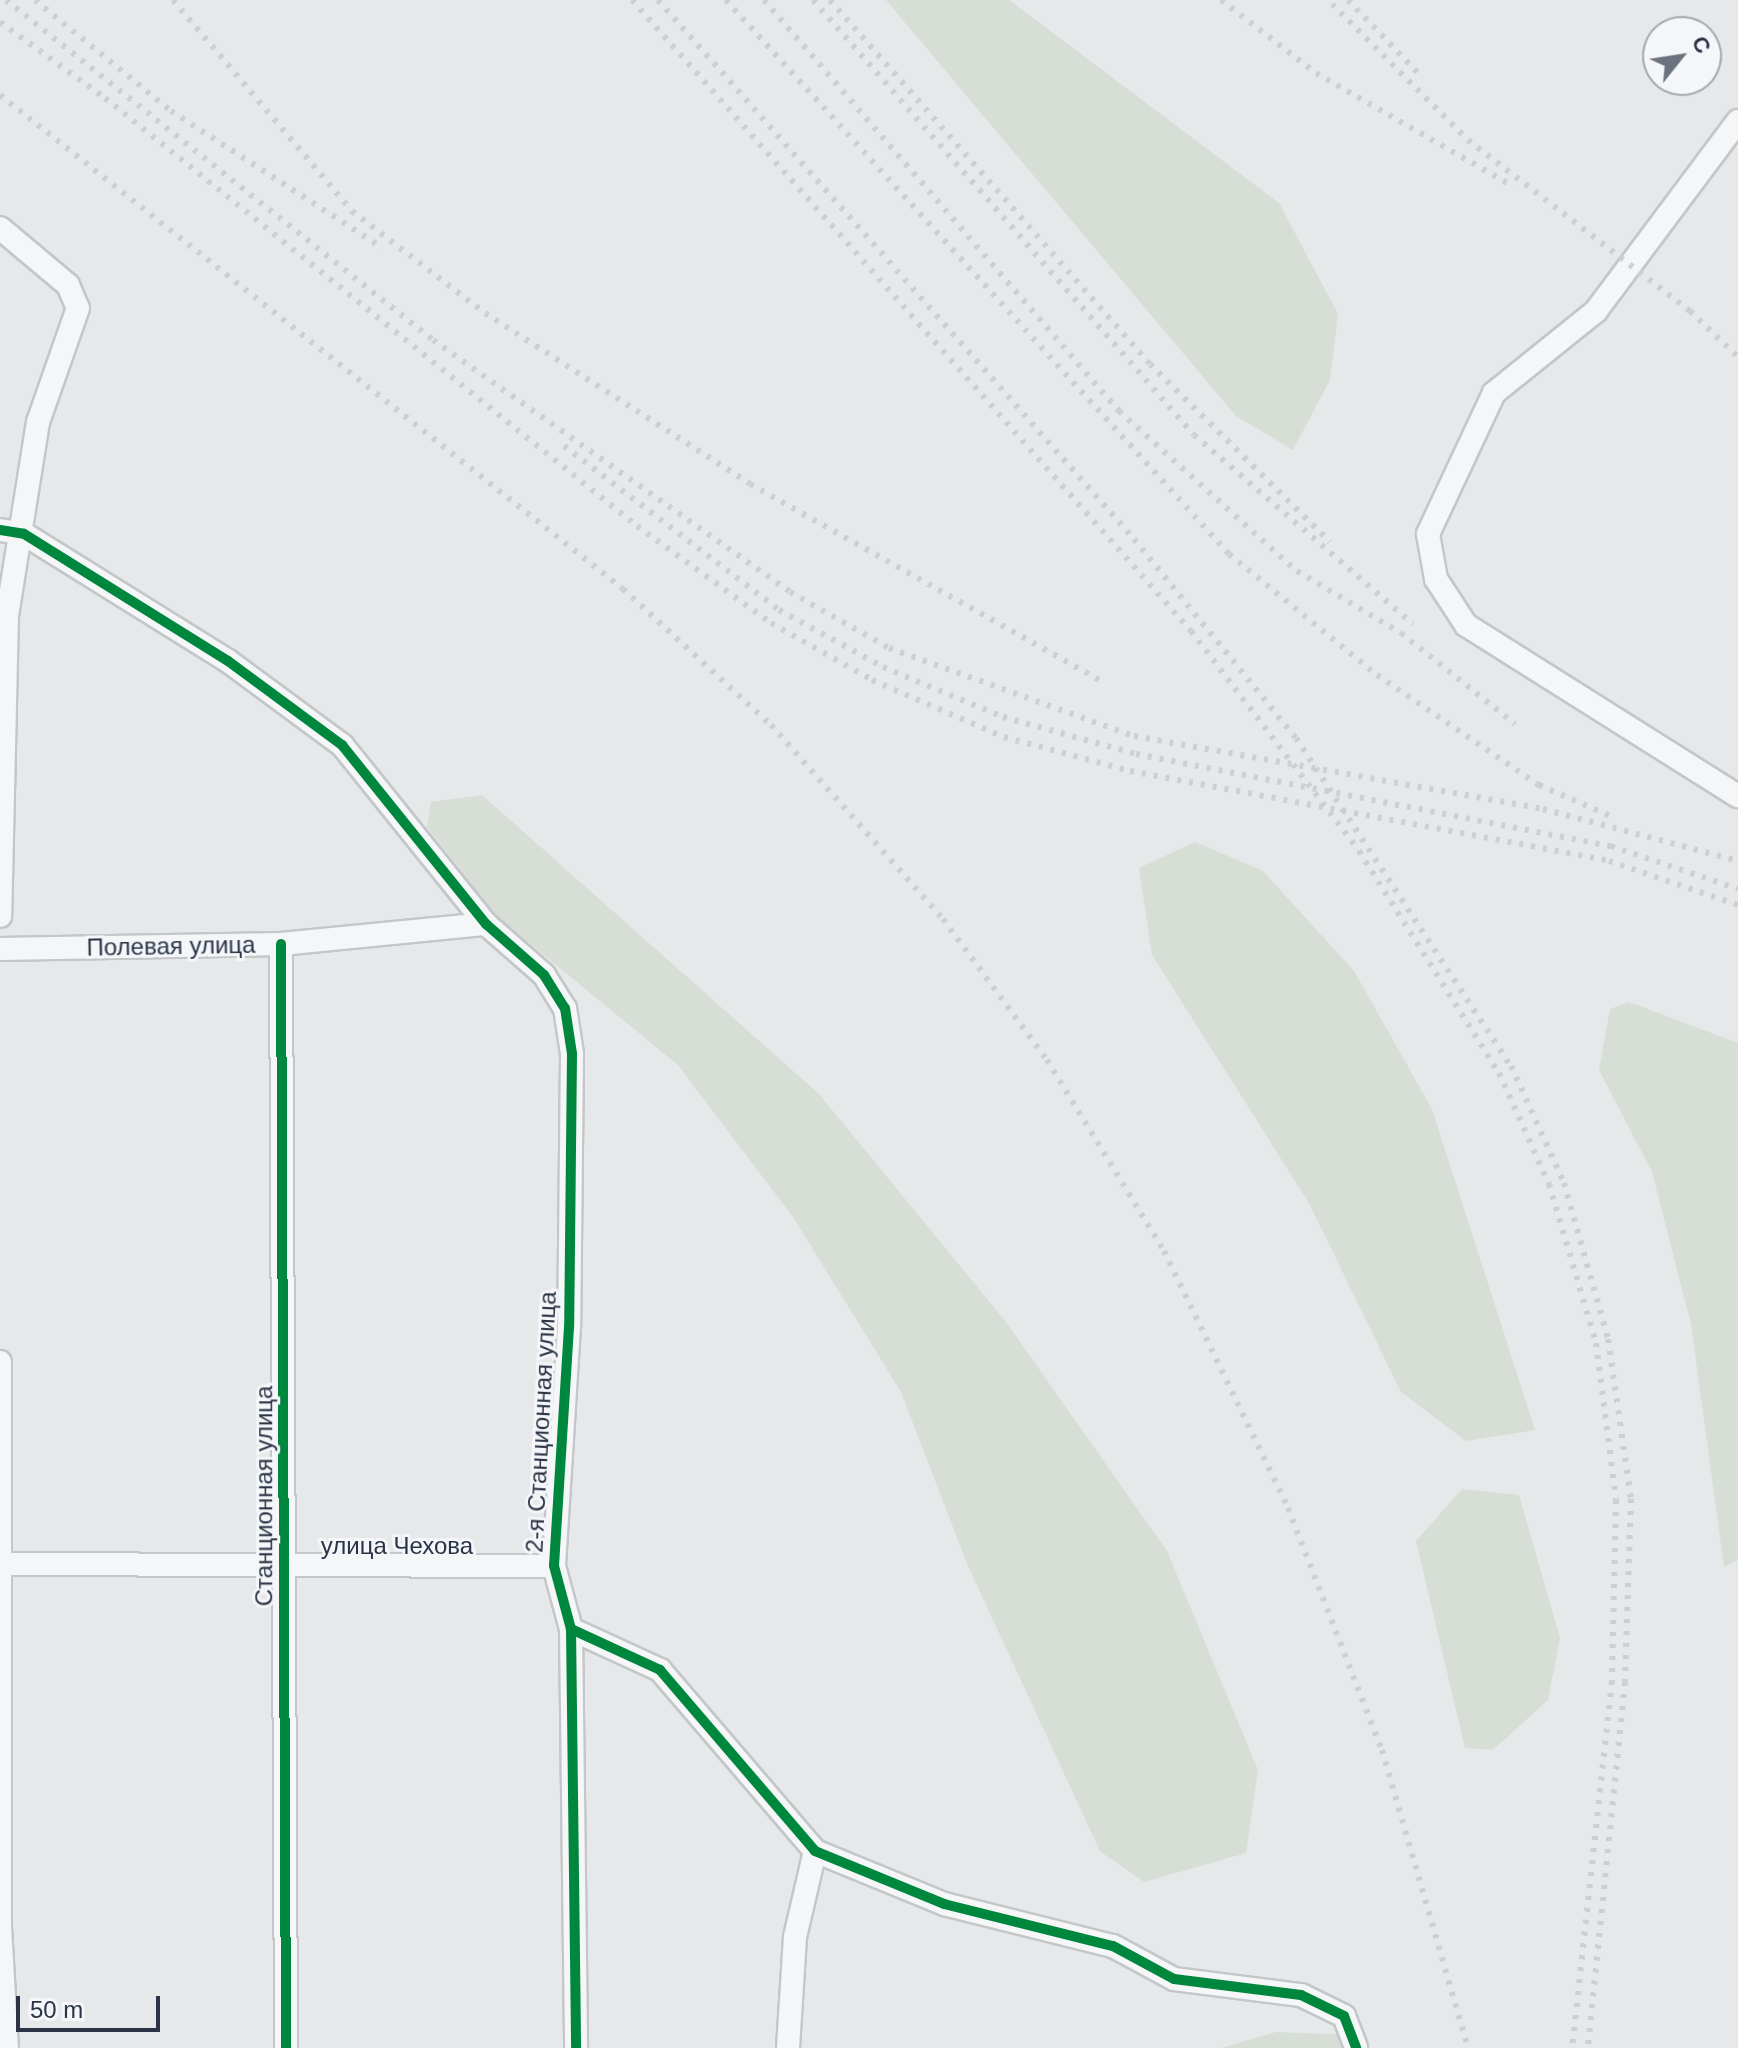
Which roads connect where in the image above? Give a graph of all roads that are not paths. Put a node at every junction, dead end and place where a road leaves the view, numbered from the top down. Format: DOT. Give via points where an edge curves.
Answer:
graph roads {
  1 [pos="1738,121"];
  2 [pos="0,228"];
  3 [pos="0,530"];
  4 [pos="24,534"];
  5 [pos="1738,796"];
  6 [pos="0,916"];
  7 [pos="486,924"];
  8 [pos="281,944"];
  9 [pos="0,949"];
  10 [pos="0,1362"];
  11 [pos="0,1564"];
  12 [pos="284,1565"];
  13 [pos="554,1566"];
  14 [pos="571,1629"];
  15 [pos="815,1851"];
  16 [pos="7,2048"];
  17 [pos="286,2048"];
  18 [pos="576,2048"];
  19 [pos="788,2048"];
  20 [pos="1356,2048"];
  1 -- 5 [label="street" via="1596,311 1494,393 1428,534 1436,579 1466,625"];
  2 -- 4 [label="street" via="68,285 78,308 38,422"];
  3 -- 4 [label="street"];
  4 -- 6 [label="street" via="7,616"];
  4 -- 7 [label="street, 2-я Станционная улица" via="228,661 342,745"];
  7 -- 8 [label="street, Полевая улица"];
  7 -- 13 [label="street, 2-я Станционная улица" via="544,975 565,1008 572,1054 569,1327"];
  8 -- 9 [label="street, Полевая улица"];
  8 -- 12 [label="street, Станционная улица"];
  10 -- 11 [label="street"];
  11 -- 12 [label="street, улица Чехова"];
  11 -- 16 [label="street"];
  12 -- 13 [label="street, улица Чехова"];
  12 -- 17 [label="street, Станционная улица"];
  13 -- 14 [label="street, 2-я Станционная улица"];
  14 -- 15 [label="street" via="660,1670"];
  14 -- 18 [label="street, 2-я Станционная улица"];
  15 -- 19 [label="street" via="795,1937"];
  15 -- 20 [label="street" via="944,1904 1113,1946 1174,1979 1301,1995 1344,2016"];
}
